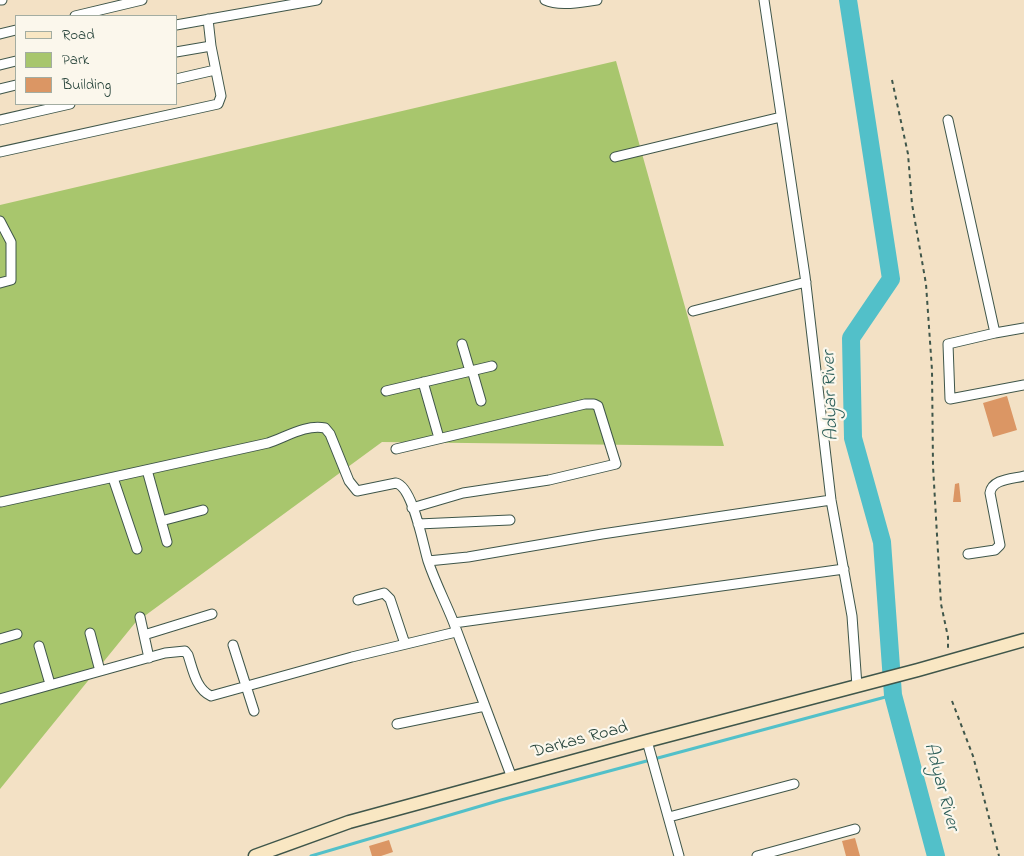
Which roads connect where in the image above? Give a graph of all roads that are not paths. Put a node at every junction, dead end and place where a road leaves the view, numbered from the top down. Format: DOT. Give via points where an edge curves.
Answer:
graph roads {
  1 [pos="142,0"];
  2 [pos="316,0"];
  3 [pos="545,0"];
  4 [pos="597,0"];
  5 [pos="764,0"];
  6 [pos="79,15"];
  7 [pos="208,19"];
  8 [pos="178,25"];
  9 [pos="15,30"];
  10 [pos="0,34"];
  11 [pos="211,46"];
  12 [pos="178,52"];
  13 [pos="15,61"];
  14 [pos="0,65"];
  15 [pos="215,70"];
  16 [pos="178,79"];
  17 [pos="15,85"];
  18 [pos="0,88"];
  19 [pos="66,105"];
  20 [pos="781,117"];
  21 [pos="0,120"];
  22 [pos="948,120"];
  23 [pos="0,152"];
  24 [pos="615,157"];
  25 [pos="0,221"];
  26 [pos="806,282"];
  27 [pos="0,283"];
  28 [pos="692,311"];
  29 [pos="1024,328"];
  30 [pos="995,333"];
  31 [pos="462,344"];
  32 [pos="492,366"];
  33 [pos="471,371"];
  34 [pos="423,382"];
  35 [pos="1024,385"];
  36 [pos="386,391"];
  37 [pos="481,401"];
  38 [pos="439,438"];
  39 [pos="396,449"];
  40 [pos="147,470"];
  41 [pos="1024,476"];
  42 [pos="113,478"];
  43 [pos="831,500"];
  44 [pos="1,502"];
  45 [pos="412,508"];
  46 [pos="203,510"];
  47 [pos="510,520"];
  48 [pos="161,521"];
  49 [pos="418,524"];
  50 [pos="167,542"];
  51 [pos="137,549"];
  52 [pos="968,554"];
  53 [pos="428,561"];
  54 [pos="844,570"];
  55 [pos="358,600"];
  56 [pos="212,614"];
  57 [pos="140,617"];
  58 [pos="455,628"];
  59 [pos="90,633"];
  60 [pos="17,634"];
  61 [pos="144,635"];
  62 [pos="0,639"];
  63 [pos="1024,640"];
  64 [pos="405,644"];
  65 [pos="233,645"];
  66 [pos="39,646"];
  67 [pos="149,658"];
  68 [pos="100,671"];
  69 [pos="50,684"];
  70 [pos="247,685"];
  71 [pos="857,686"];
  72 [pos="0,699"];
  73 [pos="484,706"];
  74 [pos="254,711"];
  75 [pos="398,724"];
  76 [pos="649,747"];
  77 [pos="512,778"];
  78 [pos="794,784"];
  79 [pos="669,817"];
  80 [pos="856,829"];
  81 [pos="254,856"];
  82 [pos="679,856"];
  83 [pos="757,856"];
  1 -- 6 [label="street"];
  2 -- 7 [label="street"];
  3 -- 4 [label="street" via="564,3"];
  5 -- 20 [label="street"];
  7 -- 8 [label="street"];
  7 -- 11 [label="street"];
  9 -- 10 [label="street"];
  11 -- 12 [label="street"];
  11 -- 15 [label="street"];
  13 -- 14 [label="street"];
  15 -- 16 [label="street"];
  15 -- 23 [label="street" via="221,96 213,106"];
  17 -- 18 [label="street"];
  19 -- 21 [label="street"];
  20 -- 24 [label="street"];
  20 -- 26 [label="street"];
  22 -- 30 [label="street"];
  25 -- 27 [label="street" via="11,242 11,280"];
  26 -- 28 [label="street"];
  26 -- 43 [label="street"];
  29 -- 30 [label="street"];
  30 -- 35 [label="street" via="948,344 950,400"];
  31 -- 33 [label="street"];
  32 -- 33 [label="street"];
  33 -- 34 [label="street"];
  33 -- 37 [label="street"];
  34 -- 36 [label="street"];
  34 -- 38 [label="street"];
  38 -- 39 [label="street"];
  38 -- 45 [label="street" via="594,404 598,406 616,464 549,480 463,493"];
  40 -- 42 [label="street"];
  40 -- 45 [label="street" via="268,443 318,427 325,428 349,481 357,491 401,484"];
  40 -- 48 [label="street"];
  41 -- 52 [label="street" via="1000,481 991,487 1000,545 995,550"];
  42 -- 44 [label="street"];
  42 -- 51 [label="street"];
  43 -- 53 [label="street"];
  43 -- 54 [label="street"];
  45 -- 49 [label="street"];
  46 -- 48 [label="street"];
  47 -- 49 [label="street"];
  48 -- 50 [label="street"];
  49 -- 53 [label="street"];
  53 -- 58 [label="street"];
  54 -- 58 [label="street"];
  54 -- 71 [label="street" via="852,616"];
  55 -- 64 [label="street" via="384,593 390,600"];
  56 -- 61 [label="street"];
  57 -- 61 [label="street"];
  58 -- 64 [label="street"];
  58 -- 73 [label="street"];
  59 -- 68 [label="street"];
  60 -- 62 [label="street"];
  61 -- 67 [label="street"];
  63 -- 71 [label="main road, Darkas Road"];
  64 -- 70 [label="street"];
  65 -- 70 [label="street"];
  66 -- 69 [label="street"];
  67 -- 68 [label="street"];
  67 -- 70 [label="street" via="185,651 200,687 211,696"];
  68 -- 69 [label="street"];
  69 -- 72 [label="street"];
  70 -- 74 [label="street"];
  71 -- 76 [label="main road, Darkas Road"];
  73 -- 75 [label="street"];
  73 -- 77 [label="street"];
  76 -- 77 [label="main road, Darkas Road"];
  76 -- 79 [label="street"];
  77 -- 81 [label="main road, Darkas Road" via="349,822"];
  78 -- 79 [label="street"];
  79 -- 82 [label="street"];
  80 -- 83 [label="street"];
}
